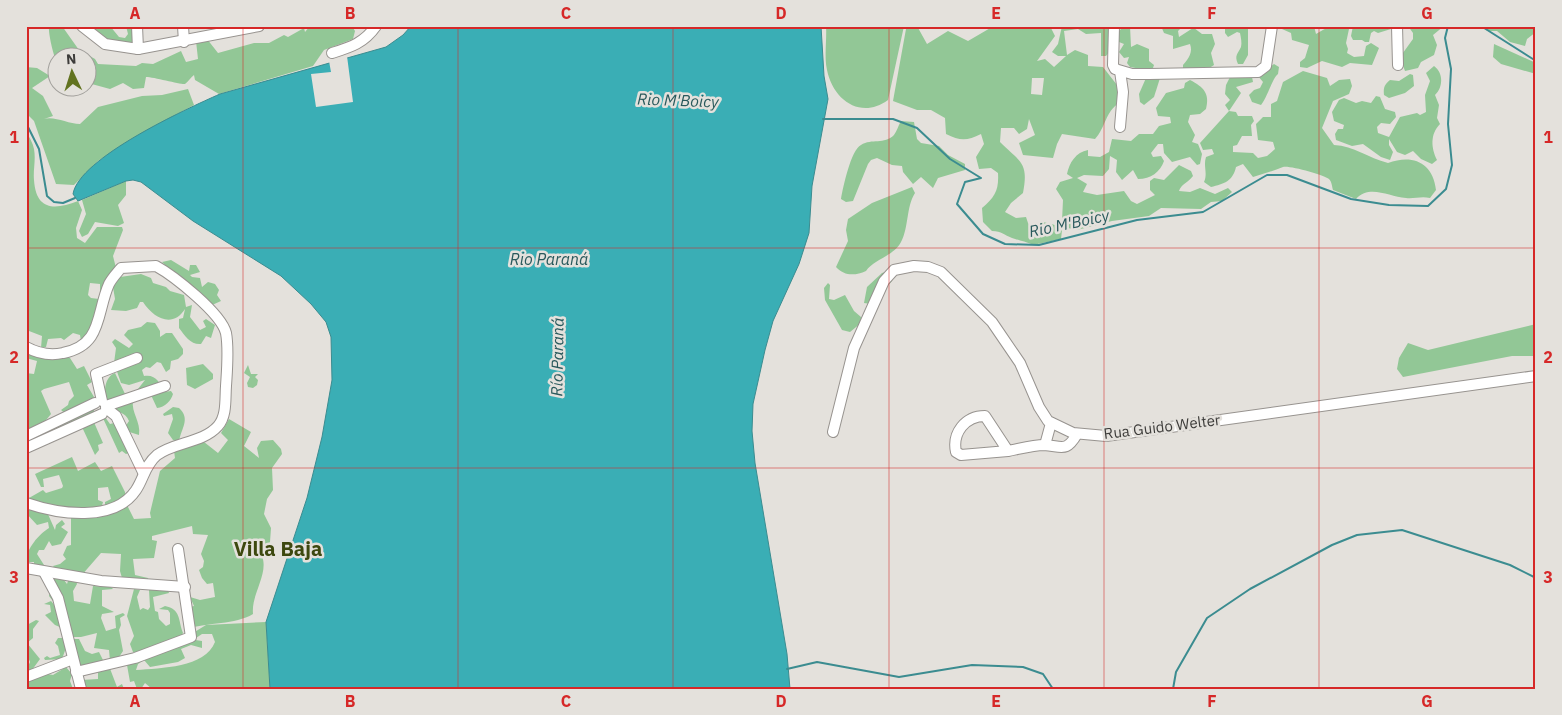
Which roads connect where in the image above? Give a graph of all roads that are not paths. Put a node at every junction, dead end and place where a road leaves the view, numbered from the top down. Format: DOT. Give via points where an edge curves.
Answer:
graph roads {
  1 [pos="82,26"];
  2 [pos="137,26"];
  3 [pos="183,26"];
  4 [pos="376,26"];
  5 [pos="1114,26"];
  6 [pos="1272,26"];
  7 [pos="1397,26"];
  8 [pos="253,27"];
  9 [pos="184,42"];
  10 [pos="138,49"];
  11 [pos="332,54"];
  12 [pos="1398,65"];
  13 [pos="1117,68"];
  14 [pos="1120,127"];
  15 [pos="26,348"];
  16 [pos="138,358"];
  17 [pos="1536,376"];
  18 [pos="165,386"];
  19 [pos="102,406"];
  20 [pos="1051,422"];
  21 [pos="833,432"];
  22 [pos="1077,434"];
  23 [pos="26,436"];
  24 [pos="1044,445"];
  25 [pos="26,448"];
  26 [pos="1008,451"];
  27 [pos="143,472"];
  28 [pos="26,503"];
  29 [pos="178,549"];
  30 [pos="26,568"];
  31 [pos="44,572"];
  32 [pos="185,587"];
  33 [pos="74,660"];
  34 [pos="76,672"];
  35 [pos="26,677"];
  36 [pos="81,689"];
  1 -- 10 [label="street" via="105,44"];
  2 -- 10 [label="street"];
  3 -- 9 [label="street"];
  4 -- 11 [label="street" via="356,46"];
  5 -- 13 [label="street"];
  6 -- 13 [label="street" via="1264,69 1250,73 1150,74"];
  7 -- 12 [label="street"];
  8 -- 9 [label="street"];
  9 -- 10 [label="street"];
  13 -- 14 [label="street" via="1123,92"];
  15 -- 27 [label="street" via="47,355 76,350 86,343 96,330 110,283 121,268 156,266 204,303 226,332 224,414 211,432 162,451"];
  16 -- 19 [label="street" via="96,374"];
  17 -- 22 [label="street, Rua Guido Welter" via="1106,436"];
  18 -- 19 [label="street"];
  19 -- 23 [label="street"];
  19 -- 25 [label="street"];
  19 -- 27 [label="street" via="116,416"];
  20 -- 21 [label="street" via="1044,417 1020,363 992,322 941,272 914,266 894,270 884,281 854,348"];
  20 -- 22 [label="street, Rua Guido Welter"];
  20 -- 24 [label="street"];
  22 -- 24 [label="street" via="1067,447"];
  24 -- 26 [label="street"];
  26 -- 26 [label="street" via="961,455 955,447 958,431 966,422 985,416"];
  27 -- 28 [label="street" via="135,491 117,507 63,511"];
  29 -- 32 [label="street"];
  30 -- 31 [label="street"];
  31 -- 32 [label="street" via="111,582"];
  31 -- 33 [label="street" via="58,598"];
  32 -- 34 [label="street" via="190,638 114,664"];
  33 -- 34 [label="street"];
  33 -- 35 [label="street"];
  34 -- 36 [label="street"];
}
